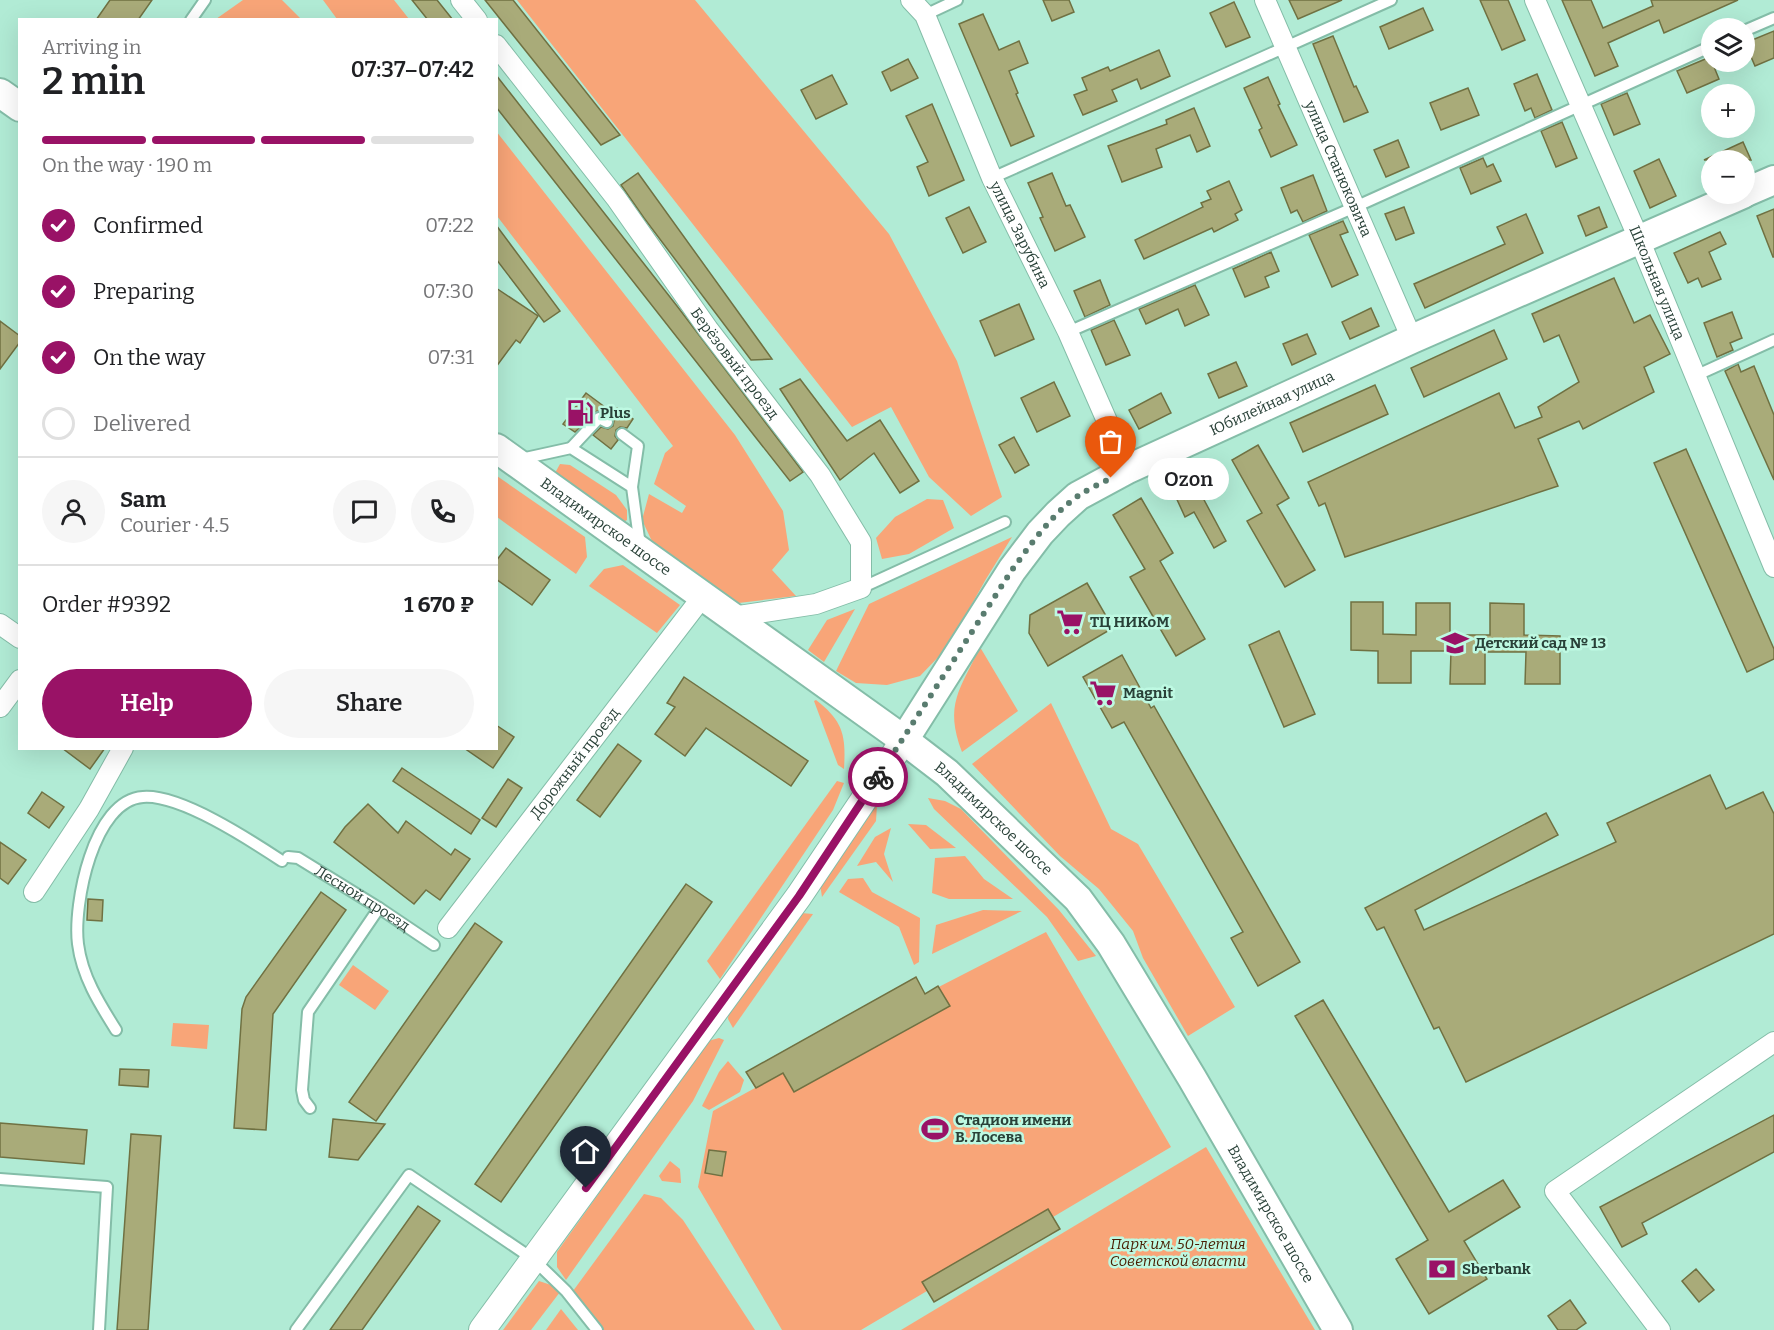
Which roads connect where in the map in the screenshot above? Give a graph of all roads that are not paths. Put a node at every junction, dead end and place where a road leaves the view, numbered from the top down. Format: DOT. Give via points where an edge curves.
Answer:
graph roads {
  1 [pos="205,0"];
  2 [pos="461,0"];
  3 [pos="911,0"];
  4 [pos="957,0"];
  5 [pos="1265,0"];
  6 [pos="1391,0"];
  7 [pos="1535,0"];
  8 [pos="925,15"];
  9 [pos="192,18"];
  10 [pos="475,18"];
  11 [pos="1774,18"];
  12 [pos="1755,26"];
  13 [pos="1285,47"];
  14 [pos="498,48"];
  15 [pos="1701,51"];
  16 [pos="0,93"];
  17 [pos="1580,105"];
  18 [pos="18,106"];
  19 [pos="992,178"];
  20 [pos="1774,180"];
  21 [pos="1755,188"];
  22 [pos="1719,204"];
  23 [pos="1355,207"];
  24 [pos="1639,240"];
  25 [pos="1068,332"];
  26 [pos="1412,339"];
  27 [pos="1774,340"];
  28 [pos="1695,376"];
  29 [pos="606,422"];
  30 [pos="622,434"];
  31 [pos="571,448"];
  32 [pos="505,454"];
  33 [pos="1128,469"];
  34 [pos="632,487"];
  35 [pos="1005,522"];
  36 [pos="1767,531"];
  37 [pos="641,552"];
  38 [pos="1774,567"];
  39 [pos="861,588"];
  40 [pos="703,596"];
  41 [pos="732,617"];
  42 [pos="0,624"];
  43 [pos="18,637"];
  44 [pos="18,683"];
  45 [pos="0,707"];
  46 [pos="904,740"];
  47 [pos="122,750"];
  48 [pos="34,892"];
  49 [pos="379,908"];
  50 [pos="448,928"];
  51 [pos="434,945"];
  52 [pos="116,1030"];
  53 [pos="1774,1042"];
  54 [pos="310,1108"];
  55 [pos="0,1179"];
  56 [pos="533,1259"];
  57 [pos="99,1330"];
  58 [pos="296,1330"];
  59 [pos="482,1330"];
  60 [pos="597,1330"];
  61 [pos="1338,1330"];
  62 [pos="1660,1330"];
  1 -- 9 [label="lane"];
  2 -- 10 [label="street"];
  3 -- 8 [label="street, улица Зарубина"];
  4 -- 8 [label="lane"];
  5 -- 13 [label="street, улица Станюковича"];
  6 -- 13 [label="lane"];
  7 -- 17 [label="street, Школьная улица"];
  8 -- 19 [label="street, улица Зарубина"];
  11 -- 12 [label="lane"];
  13 -- 19 [label="lane"];
  13 -- 23 [label="street, улица Станюковича"];
  14 -- 39 [label="street, Берёзовый проезд" via="616,198 708,329 820,475 861,542"];
  15 -- 17 [label="lane"];
  16 -- 18 [label="main road"];
  17 -- 23 [label="lane"];
  17 -- 24 [label="street, Школьная улица"];
  19 -- 25 [label="street, улица Зарубина"];
  20 -- 21 [label="main road, Юбилейная улица"];
  22 -- 24 [label="main road, Юбилейная улица"];
  23 -- 25 [label="lane"];
  23 -- 26 [label="street, улица Станюковича"];
  24 -- 26 [label="main road, Юбилейная улица"];
  24 -- 28 [label="street, Школьная улица"];
  25 -- 33 [label="street, улица Зарубина"];
  26 -- 33 [label="main road, Юбилейная улица"];
  27 -- 28 [label="lane"];
  28 -- 36 [label="street, Школьная улица"];
  29 -- 31 [label="lane" via="599,418"];
  30 -- 34 [label="lane" via="638,446"];
  31 -- 32 [label="lane"];
  31 -- 34 [label="lane"];
  32 -- 37 [label="main road, Владимирское шоссе"];
  33 -- 46 [label="main road, Юбилейная улица" via="1078,496 1040,533 1012,570"];
  34 -- 37 [label="lane"];
  35 -- 39 [label="lane"];
  36 -- 38 [label="street, Школьная улица"];
  37 -- 40 [label="main road, Владимирское шоссе"];
  39 -- 41 [label="street" via="816,604"];
  40 -- 41 [label="main road, Владимирское шоссе"];
  40 -- 50 [label="street, Дорожный проезд"];
  41 -- 46 [label="main road, Владимирское шоссе"];
  42 -- 43 [label="street"];
  44 -- 45 [label="street"];
  46 -- 56 [label="street" via="799,896"];
  46 -- 61 [label="main road, Владимирское шоссе" via="947,773 1078,899 1111,944"];
  47 -- 48 [label="street" via="89,809"];
  49 -- 51 [label="lane, Лесной проезд"];
  49 -- 52 [label="lane, Лесной проезд" via="298,858 285,859 182,806 156,797 128,800 110,816 95,842 76,919 78,946 90,988"];
  49 -- 54 [label="lane" via="308,1012 302,1090"];
  53 -- 62 [label="street" via="1555,1191"];
  55 -- 57 [label="lane" via="107,1187"];
  56 -- 58 [label="lane" via="408,1175"];
  56 -- 59 [label="street"];
  56 -- 60 [label="lane" via="566,1291"];
}
